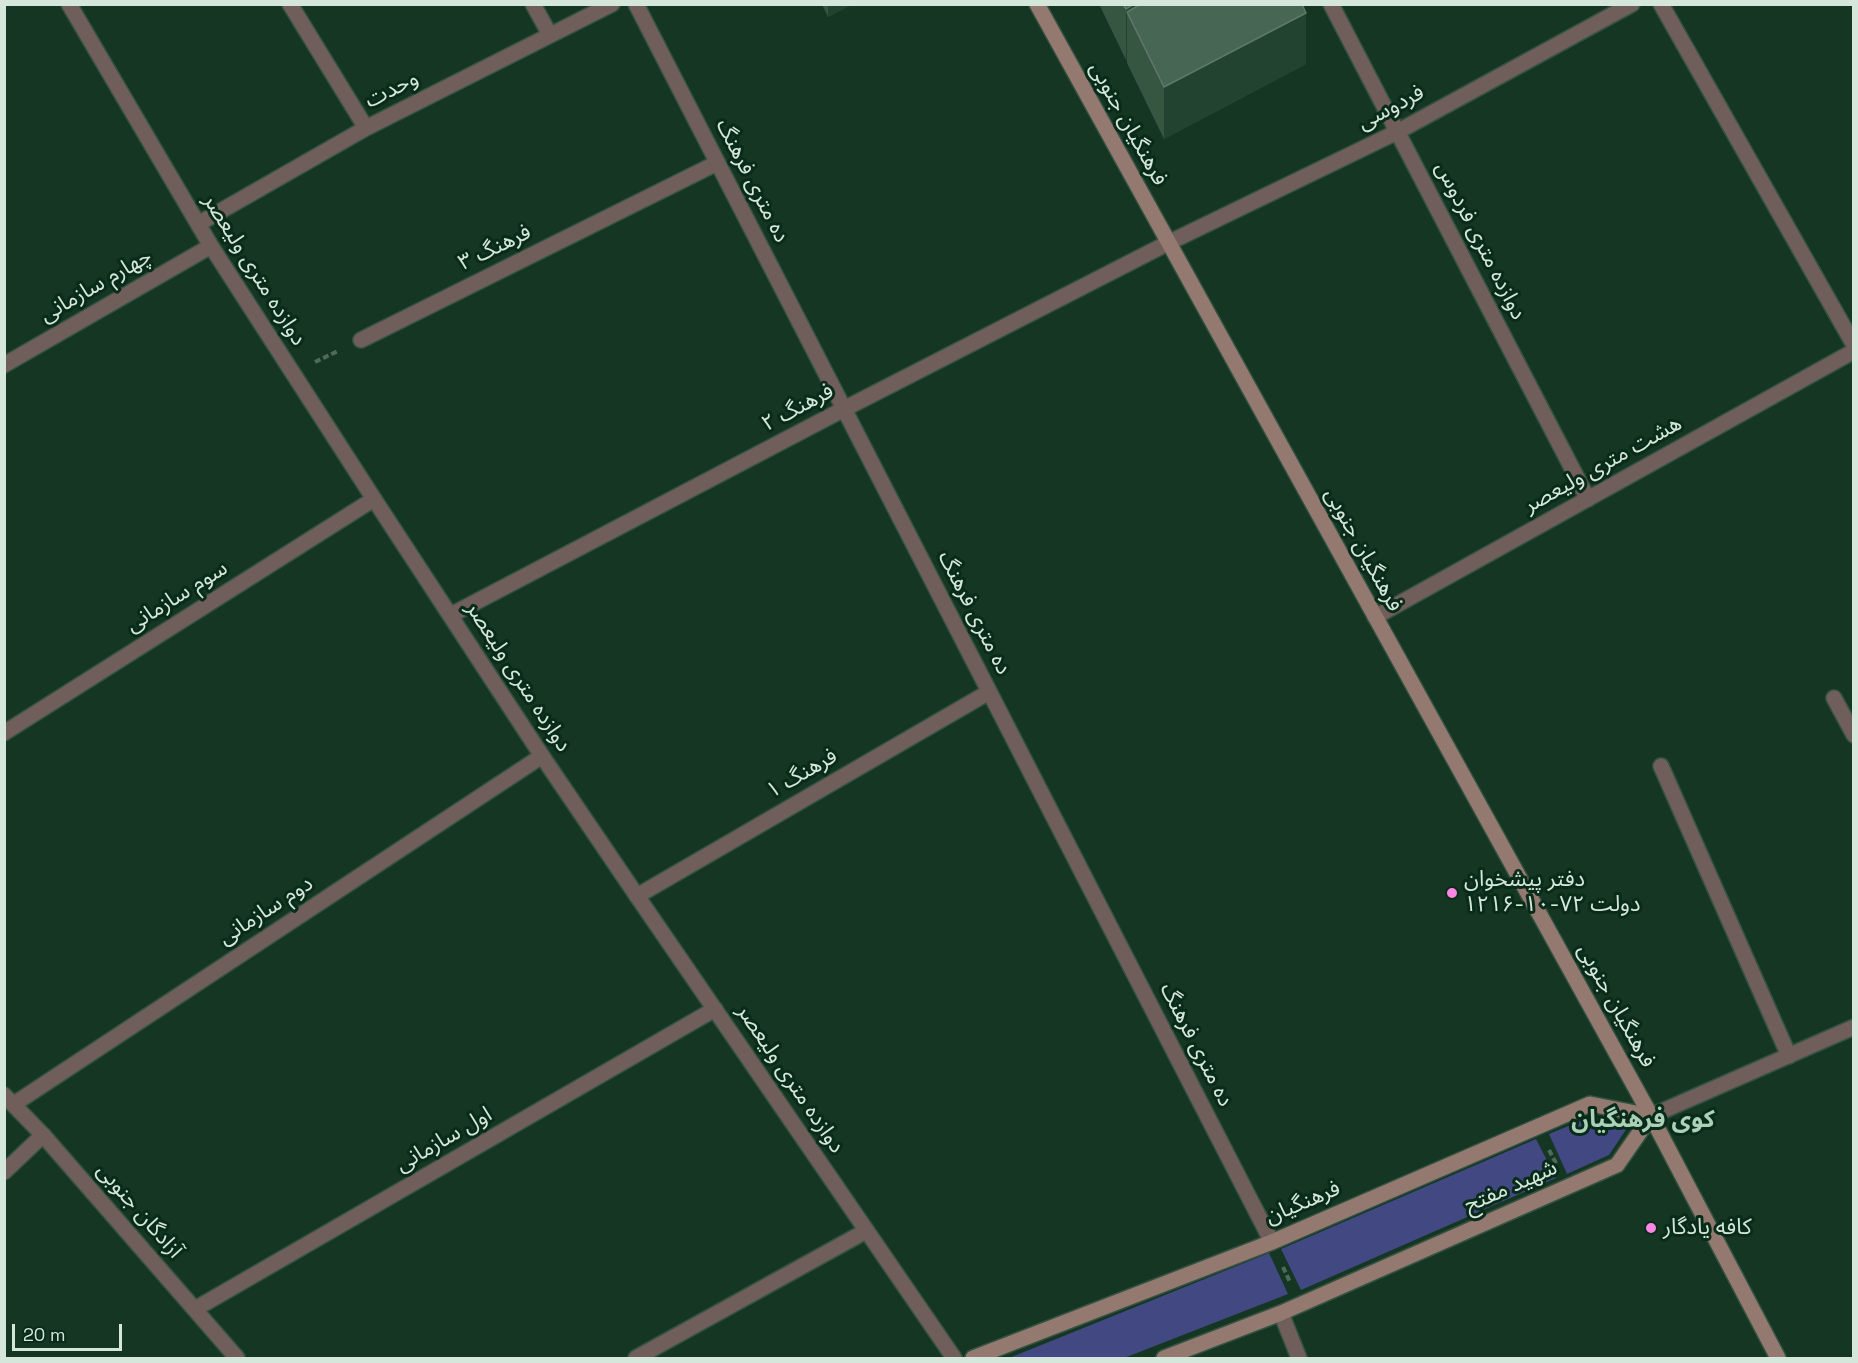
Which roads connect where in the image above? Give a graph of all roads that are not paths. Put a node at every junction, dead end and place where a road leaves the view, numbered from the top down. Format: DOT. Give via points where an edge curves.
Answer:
graph roads {
  1 [pos="69,4"];
  2 [pos="290,4"];
  3 [pos="533,4"];
  4 [pos="612,4"];
  5 [pos="636,4"];
  6 [pos="1037,4"];
  7 [pos="1331,4"];
  8 [pos="1632,4"];
  9 [pos="1661,4"];
  10 [pos="550,35"];
  11 [pos="366,128"];
  12 [pos="1397,132"];
  13 [pos="717,163"];
  14 [pos="198,224"];
  15 [pos="1168,243"];
  16 [pos="211,246"];
  17 [pos="361,340"];
  18 [pos="1854,345"];
  19 [pos="1854,351"];
  20 [pos="4,365"];
  21 [pos="844,409"];
  22 [pos="374,499"];
  23 [pos="1588,499"];
  24 [pos="451,615"];
  25 [pos="1375,617"];
  26 [pos="989,692"];
  27 [pos="1834,698"];
  28 [pos="4,733"];
  29 [pos="1854,735"];
  30 [pos="542,756"];
  31 [pos="1660,766"];
  32 [pos="637,896"];
  33 [pos="715,1009"];
  34 [pos="1854,1027"];
  35 [pos="1790,1056"];
  36 [pos="9,1100"];
  37 [pos="1651,1116"];
  38 [pos="43,1135"];
  39 [pos="4,1172"];
  40 [pos="866,1231"];
  41 [pos="1272,1242"];
  42 [pos="195,1309"];
  43 [pos="1281,1313"];
  44 [pos="230,1356"];
  45 [pos="636,1359"];
  46 [pos="954,1359"];
  47 [pos="973,1359"];
  48 [pos="1164,1359"];
  49 [pos="1299,1359"];
  50 [pos="1778,1359"];
  1 -- 14 [label="street, دوازده متری ولیعصر"];
  2 -- 11 [label="street"];
  3 -- 10 [label="street"];
  4 -- 10 [label="street, وحدت"];
  5 -- 13 [label="street, ده متری فرهنگ"];
  6 -- 15 [label="main road, فرهنگیان جنوبی"];
  7 -- 12 [label="street, دوازده متری فردوس"];
  8 -- 12 [label="street, فردوسی"];
  9 -- 18 [label="street"];
  10 -- 11 [label="street, وحدت"];
  11 -- 14 [label="street, وحدت"];
  12 -- 15 [label="street, فردوسی"];
  12 -- 23 [label="street, دوازده متری فردوس"];
  13 -- 17 [label="street, فرهنگ ۳"];
  13 -- 21 [label="street, ده متری فرهنگ"];
  14 -- 16 [label="street, دوازده متری ولیعصر"];
  15 -- 21 [label="street, فرهنگ ۲"];
  15 -- 25 [label="main road, فرهنگیان جنوبی"];
  16 -- 20 [label="street, چهارم سازمانی"];
  16 -- 22 [label="street, دوازده متری ولیعصر"];
  19 -- 23 [label="street, هشت متری ولیعصر"];
  21 -- 24 [label="street, فرهنگ ۲"];
  21 -- 26 [label="street, ده متری فرهنگ"];
  22 -- 24 [label="street, دوازده متری ولیعصر"];
  22 -- 28 [label="street, سوم سازمانی"];
  23 -- 25 [label="street, هشت متری ولیعصر"];
  24 -- 30 [label="street, دوازده متری ولیعصر"];
  25 -- 37 [label="main road, فرهنگیان جنوبی"];
  26 -- 32 [label="street, فرهنگ ۱"];
  26 -- 41 [label="street, ده متری فرهنگ"];
  27 -- 29 [label="street"];
  30 -- 32 [label="street, دوازده متری ولیعصر"];
  30 -- 36 [label="street, دوم سازمانی"];
  31 -- 35 [label="street"];
  32 -- 33 [label="street, دوازده متری ولیعصر"];
  33 -- 40 [label="street, دوازده متری ولیعصر"];
  33 -- 42 [label="street, اول سازمانی"];
  34 -- 35 [label="street"];
  35 -- 37 [label="street"];
  36 -- 38 [label="street, آزادگان جنوبی"];
  37 -- 41 [label="main road, فرهنگیان" via="1590,1104"];
  37 -- 43 [label="main road, شهید مفتح" via="1617,1165"];
  37 -- 50 [label="main road, فرهنگیان جنوبی"];
  38 -- 39 [label="street"];
  38 -- 42 [label="street, آزادگان جنوبی"];
  40 -- 45 [label="street"];
  40 -- 46 [label="street, دوازده متری ولیعصر"];
  41 -- 47 [label="main road, فرهنگیان"];
  42 -- 44 [label="street, آزادگان جنوبی"];
  43 -- 48 [label="main road, شهید مفتح"];
  43 -- 49 [label="street"];
}
